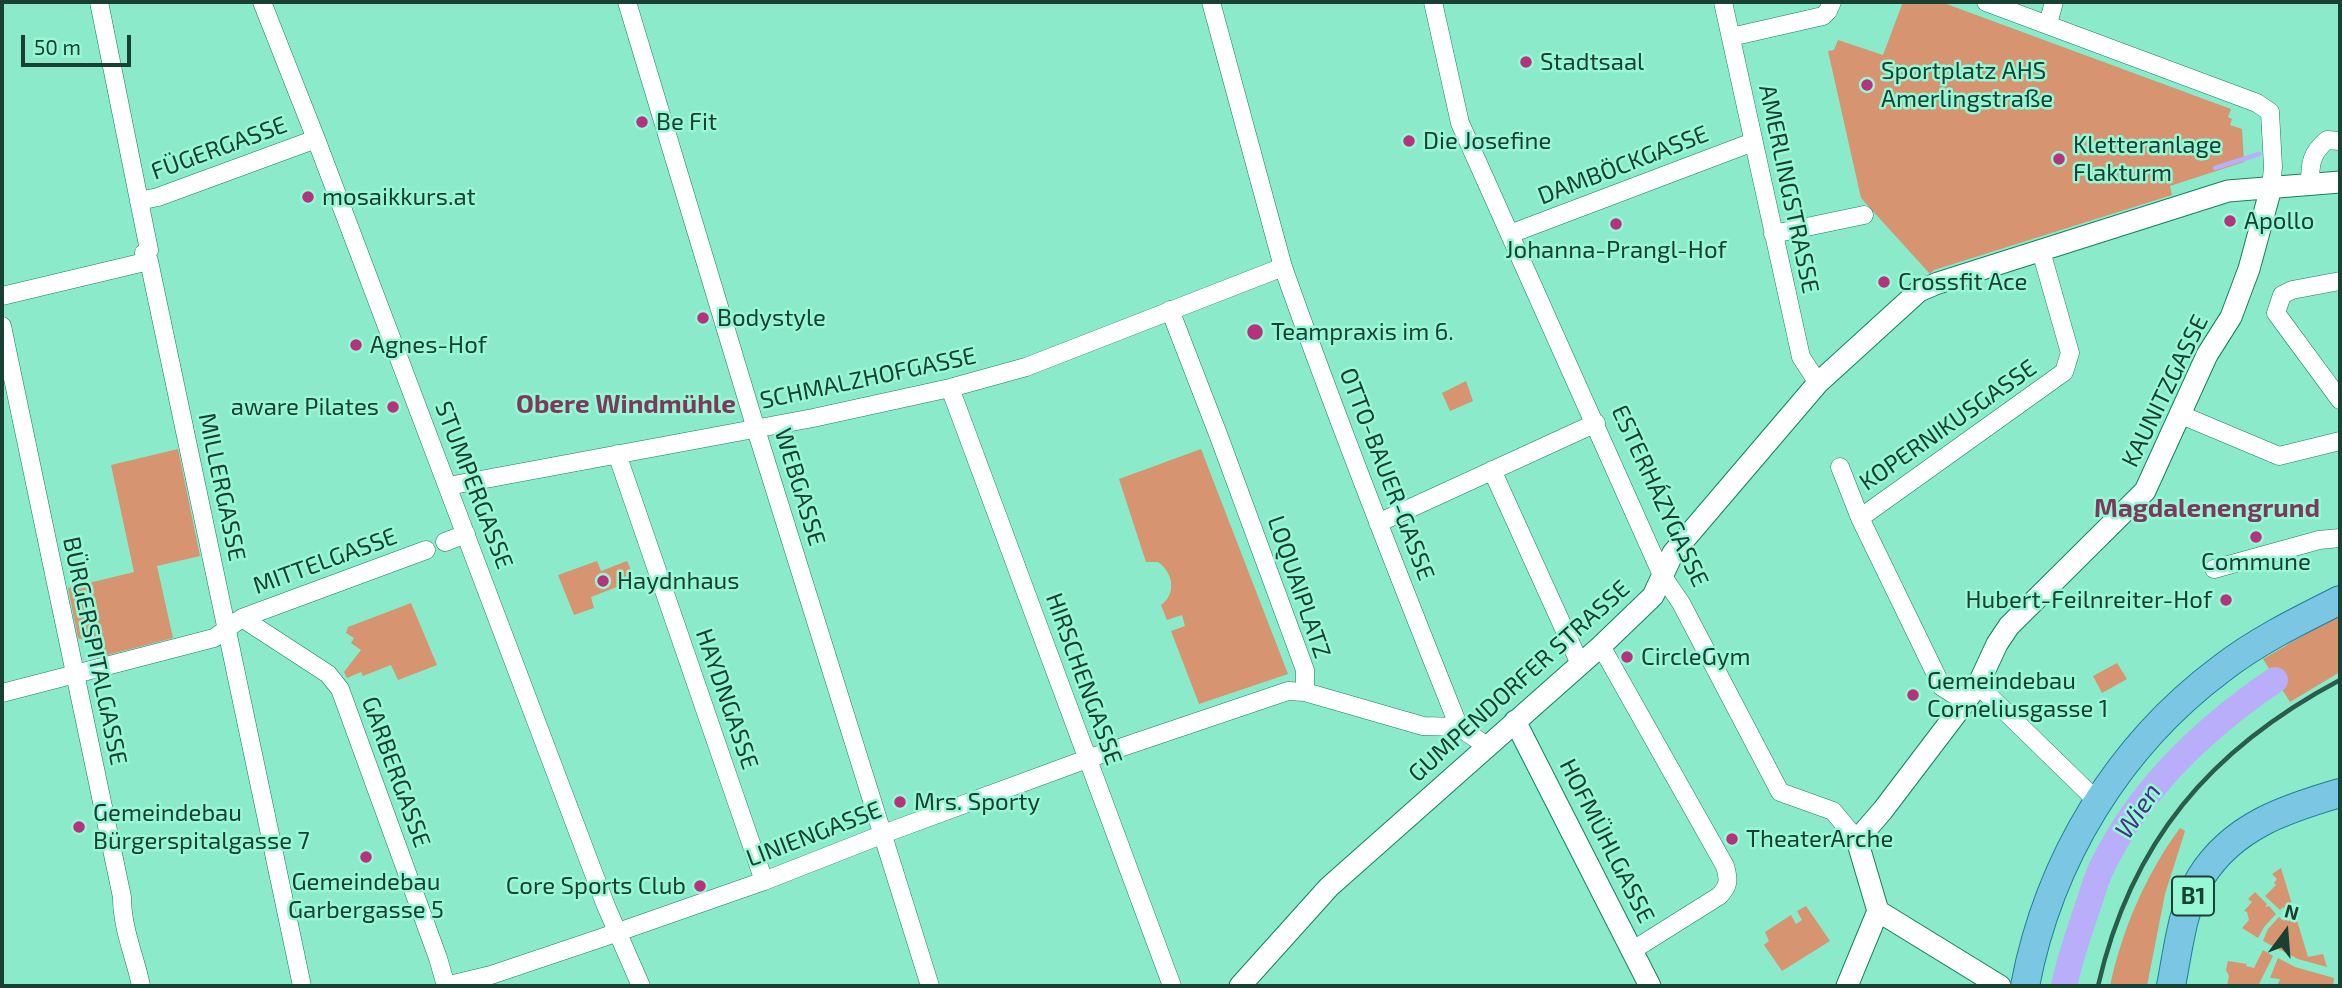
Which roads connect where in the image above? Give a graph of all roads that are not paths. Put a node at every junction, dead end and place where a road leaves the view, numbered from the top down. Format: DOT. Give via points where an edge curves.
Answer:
graph roads {
  1 [pos="99,2"];
  2 [pos="261,2"];
  3 [pos="627,2"];
  4 [pos="1211,2"];
  5 [pos="1433,2"];
  6 [pos="1723,2"];
  7 [pos="1832,2"];
  8 [pos="1986,2"];
  9 [pos="2054,2"];
  10 [pos="2048,24"];
  11 [pos="1731,37"];
  12 [pos="316,139"];
  13 [pos="2340,141"];
  14 [pos="1753,142"];
  15 [pos="2340,182"];
  16 [pos="2310,184"];
  17 [pos="2271,188"];
  18 [pos="139,201"];
  19 [pos="1864,215"];
  20 [pos="1510,234"];
  21 [pos="1773,234"];
  22 [pos="2041,251"];
  23 [pos="149,261"];
  24 [pos="1283,267"];
  25 [pos="2340,281"];
  26 [pos="2,296"];
  27 [pos="1170,310"];
  28 [pos="2,326"];
  29 [pos="1818,383"];
  30 [pos="950,388"];
  31 [pos="2340,400"];
  32 [pos="2179,414"];
  33 [pos="1596,423"];
  34 [pos="756,428"];
  35 [pos="2340,441"];
  36 [pos="617,454"];
  37 [pos="1840,467"];
  38 [pos="1492,470"];
  39 [pos="448,486"];
  40 [pos="1860,517"];
  41 [pos="1378,523"];
  42 [pos="466,534"];
  43 [pos="2340,538"];
  44 [pos="445,542"];
  45 [pos="426,550"];
  46 [pos="2214,569"];
  47 [pos="1662,575"];
  48 [pos="2340,600"];
  49 [pos="235,623"];
  50 [pos="1601,646"];
  51 [pos="1580,664"];
  52 [pos="74,674"];
  53 [pos="1973,691"];
  54 [pos="1306,692"];
  55 [pos="2,693"];
  56 [pos="1198,720"];
  57 [pos="1516,721"];
  58 [pos="1459,727"];
  59 [pos="1487,746"];
  60 [pos="1087,759"];
  61 [pos="2340,793"];
  62 [pos="2097,801"];
  63 [pos="883,835"];
  64 [pos="1857,839"];
  65 [pos="764,881"];
  66 [pos="1878,911"];
  67 [pos="617,932"];
  68 [pos="1633,950"];
  69 [pos="141,986"];
  70 [pos="302,986"];
  71 [pos="445,986"];
  72 [pos="641,986"];
  73 [pos="930,986"];
  74 [pos="1172,986"];
  75 [pos="1240,986"];
  76 [pos="1650,986"];
  77 [pos="1847,986"];
  78 [pos="2000,986"];
  79 [pos="2025,986"];
  80 [pos="2171,986"];
  1 -- 18 [label="street, MILLERGASSE"];
  2 -- 12 [label="street, STUMPERGASSE"];
  3 -- 34 [label="street, WEBGASSE"];
  4 -- 24 [label="street, OTTO-BAUER-GASSE"];
  5 -- 20 [label="street, ESTERHÁZYGASSE" via="1460,123"];
  6 -- 11 [label="street, AMERLINGSTRASSE"];
  7 -- 11 [label="street" via="1823,16"];
  8 -- 10 [label="street"];
  9 -- 10 [label="street"];
  10 -- 17 [label="street" via="2257,103 2270,112"];
  11 -- 14 [label="street, AMERLINGSTRASSE"];
  12 -- 18 [label="street, FÜGERGASSE"];
  12 -- 39 [label="street, STUMPERGASSE"];
  13 -- 16 [label="street" via="2327,140 2316,149"];
  14 -- 20 [label="street, DAMBÖCKGASSE"];
  14 -- 21 [label="street, AMERLINGSTRASSE"];
  15 -- 16 [label="street, GUMPENDORFER STRASSE"];
  16 -- 17 [label="street, GUMPENDORFER STRASSE"];
  17 -- 22 [label="street, GUMPENDORFER STRASSE" via="2217,194"];
  17 -- 32 [label="street, KAUNITZGASSE" via="2231,317"];
  18 -- 23 [label="street, MILLERGASSE" via="149,250 144,253"];
  19 -- 21 [label="street"];
  20 -- 33 [label="street, ESTERHÁZYGASSE"];
  21 -- 29 [label="street, AMERLINGSTRASSE" via="1801,357"];
  22 -- 29 [label="street, GUMPENDORFER STRASSE" via="1919,291"];
  22 -- 40 [label="street, KOPERNIKUSGASSE" via="2070,353 2064,373"];
  23 -- 26 [label="street"];
  23 -- 49 [label="street, MILLERGASSE"];
  24 -- 27 [label="street, SCHMALZHOFGASSE"];
  24 -- 41 [label="street, OTTO-BAUER-GASSE"];
  25 -- 31 [label="street" via="2281,295 2276,313"];
  27 -- 30 [label="street, SCHMALZHOFGASSE" via="1026,367"];
  27 -- 54 [label="street, LOQUAIPLATZ" via="1305,670"];
  28 -- 52 [label="street, BÜRGERSPITALGASSE"];
  29 -- 47 [label="street, GUMPENDORFER STRASSE" via="1673,554"];
  30 -- 34 [label="street, SCHMALZHOFGASSE"];
  30 -- 60 [label="street, HIRSCHENGASSE"];
  32 -- 35 [label="street" via="2279,456"];
  32 -- 53 [label="street, KAUNITZGASSE" via="2145,491 2010,626"];
  33 -- 38 [label="street"];
  33 -- 47 [label="street, ESTERHÁZYGASSE"];
  34 -- 36 [label="street, SCHMALZHOFGASSE"];
  34 -- 63 [label="street, WEBGASSE"];
  36 -- 39 [label="street, SCHMALZHOFGASSE"];
  36 -- 65 [label="street, HAYDNGASSE"];
  37 -- 40 [label="street"];
  38 -- 41 [label="street"];
  38 -- 51 [label="street"];
  39 -- 42 [label="street, STUMPERGASSE"];
  40 -- 53 [label="street" via="1942,687 1953,694"];
  41 -- 58 [label="street, OTTO-BAUER-GASSE"];
  42 -- 44 [label="street"];
  42 -- 67 [label="street, STUMPERGASSE"];
  43 -- 46 [label="street"];
  45 -- 49 [label="street, MITTELGASSE"];
  47 -- 50 [label="street, GUMPENDORFER STRASSE" via="1653,596"];
  47 -- 64 [label="street, ESTERHÁZYGASSE" via="1780,792 1833,811"];
  48 -- 62 [label="main road" via="2263,641 2196,688 2149,734"];
  49 -- 52 [label="street, MITTELGASSE" via="215,638"];
  49 -- 70 [label="street, MILLERGASSE"];
  49 -- 71 [label="street, GARBERGASSE" via="328,674 340,688"];
  50 -- 51 [label="street, GUMPENDORFER STRASSE"];
  50 -- 68 [label="street" via="1729,878 1727,889 1719,896"];
  51 -- 57 [label="street, GUMPENDORFER STRASSE"];
  52 -- 55 [label="street, MITTELGASSE"];
  52 -- 69 [label="street, BÜRGERSPITALGASSE"];
  53 -- 62 [label="street"];
  53 -- 64 [label="street, KAUNITZGASSE"];
  54 -- 56 [label="street, LOQUAIPLATZ" via="1288,691"];
  54 -- 58 [label="street" via="1423,726"];
  56 -- 60 [label="street, LINIENGASSE"];
  57 -- 59 [label="street, GUMPENDORFER STRASSE"];
  57 -- 68 [label="street, HOFMÜHLGASSE"];
  58 -- 59 [label="street"];
  59 -- 75 [label="street, GUMPENDORFER STRASSE" via="1329,887"];
  60 -- 63 [label="street, LINIENGASSE"];
  60 -- 74 [label="street, HIRSCHENGASSE"];
  61 -- 80 [label="main road, B1" via="2273,815 2215,859 2189,904"];
  62 -- 79 [label="main road" via="2053,888"];
  63 -- 65 [label="street, LINIENGASSE"];
  63 -- 73 [label="street, WEBGASSE"];
  64 -- 66 [label="street, ESTERHÁZYGASSE"];
  65 -- 67 [label="street, LINIENGASSE"];
  66 -- 77 [label="street"];
  66 -- 78 [label="street"];
  67 -- 71 [label="street, LINIENGASSE"];
  67 -- 72 [label="street, STUMPERGASSE"];
  68 -- 76 [label="street, HOFMÜHLGASSE"];
}
